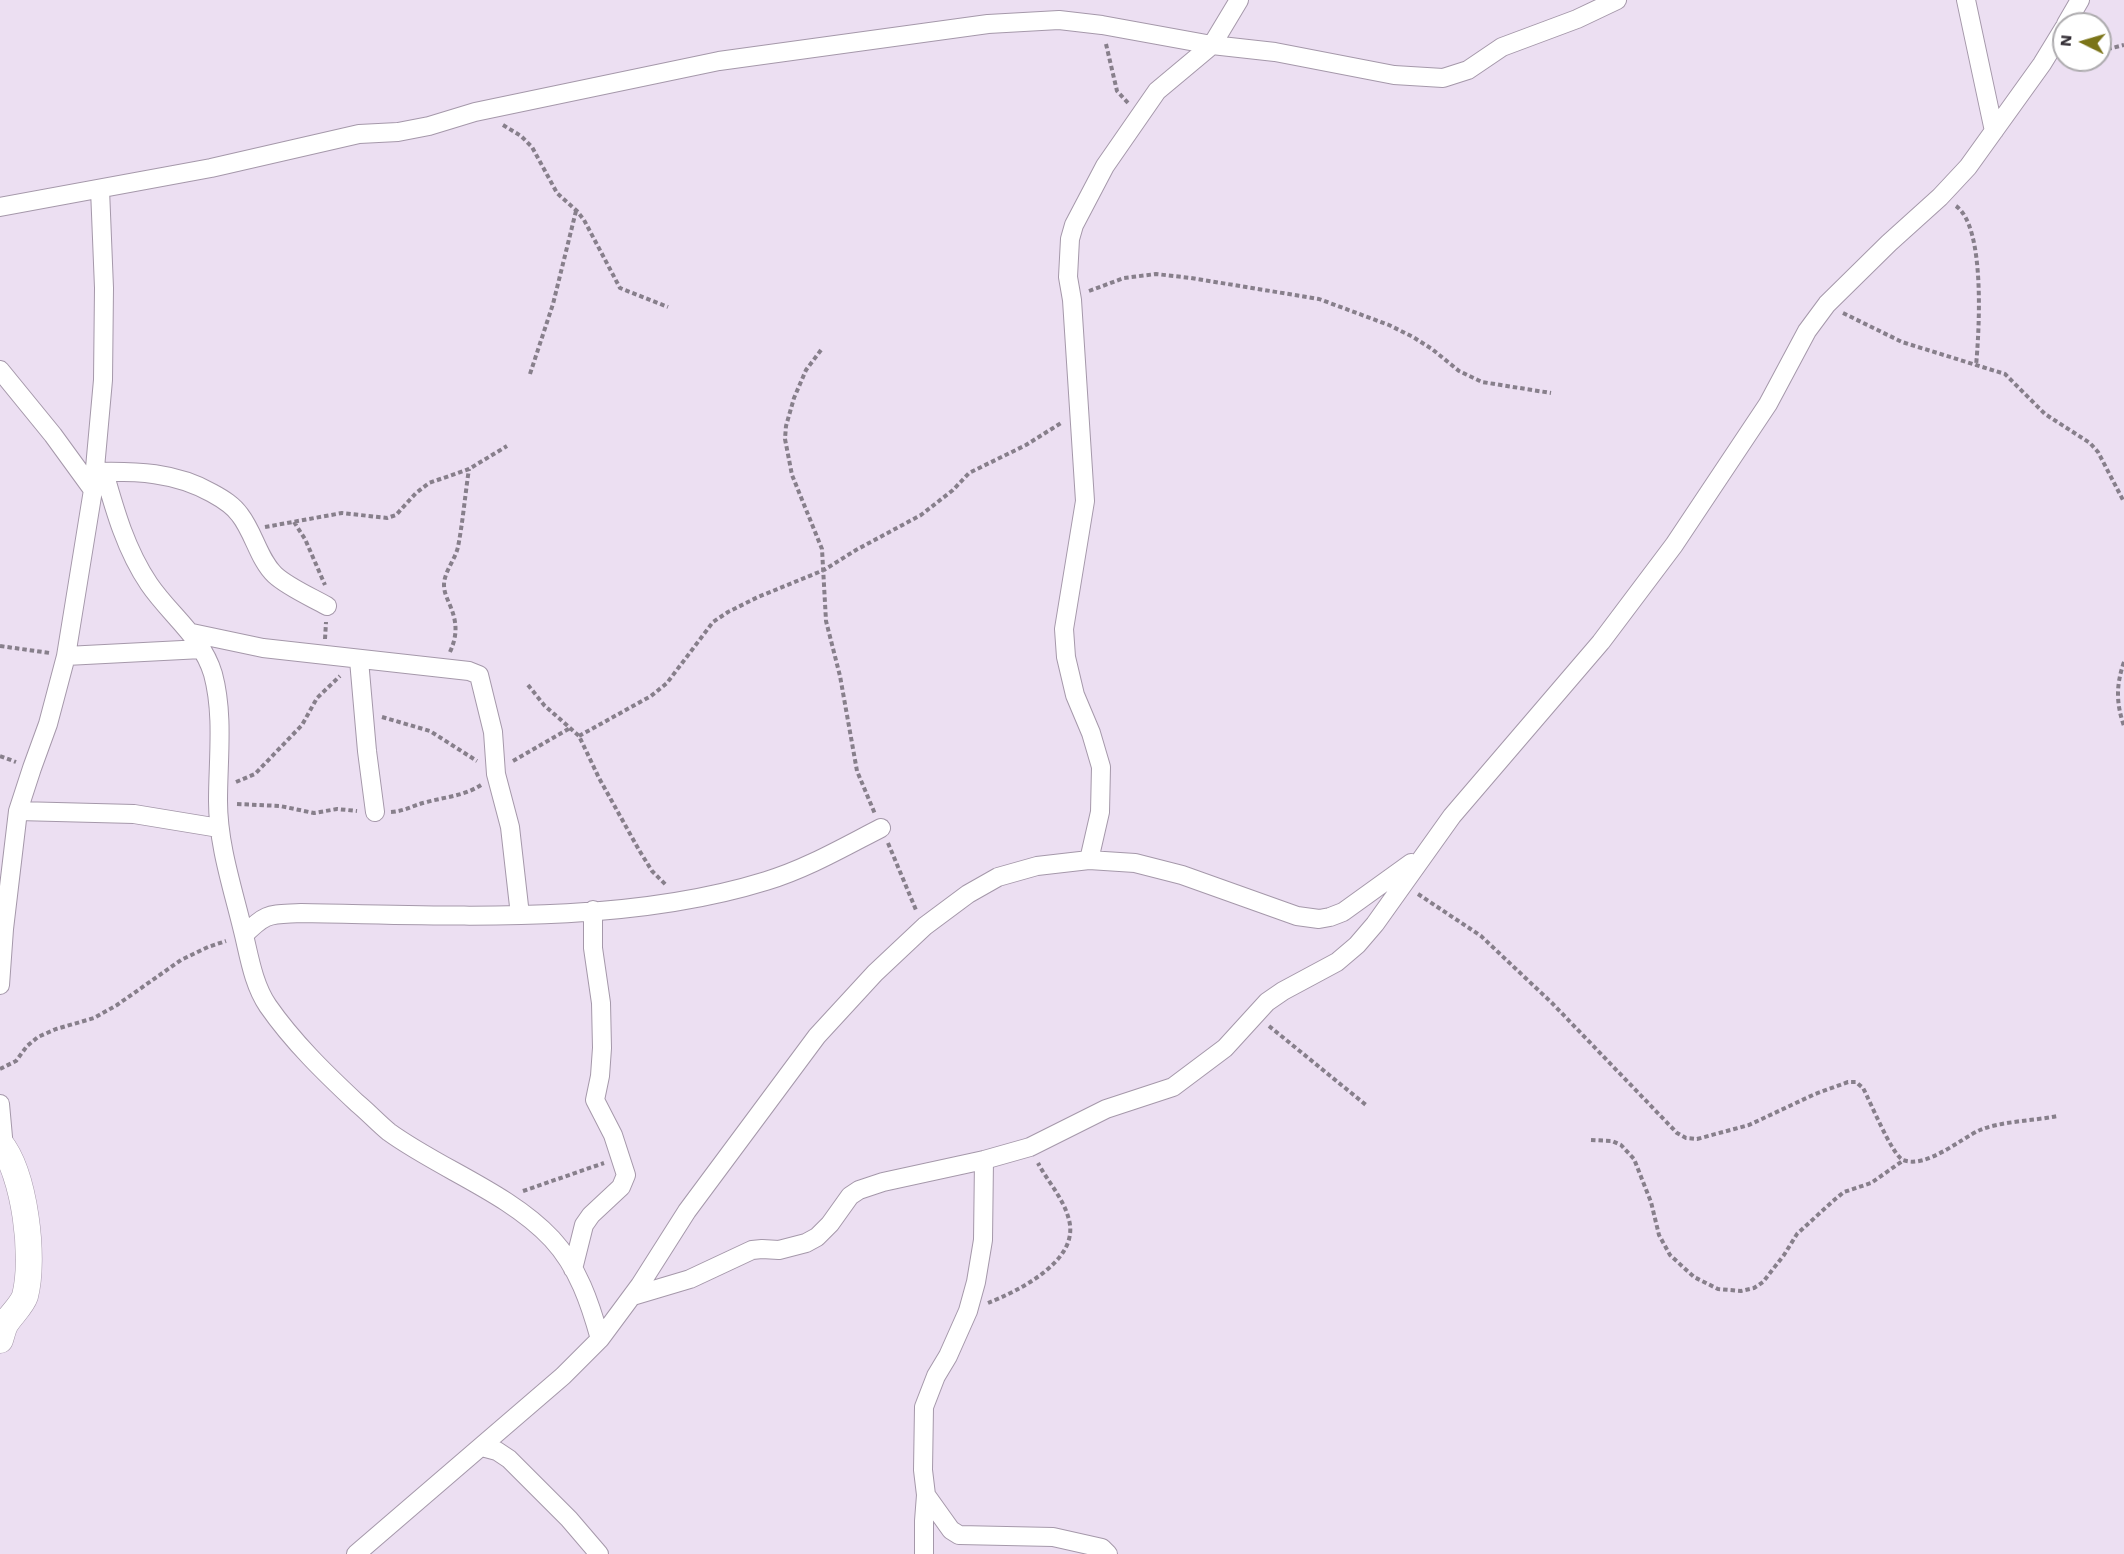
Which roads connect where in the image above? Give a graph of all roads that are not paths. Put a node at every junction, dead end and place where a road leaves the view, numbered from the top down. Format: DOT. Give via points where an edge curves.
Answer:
graph roads {
  1 [pos="1239,0"];
  2 [pos="1617,0"];
  3 [pos="1966,0"];
  4 [pos="1212,45"];
  5 [pos="2052,47"];
  6 [pos="1994,131"];
  7 [pos="100,189"];
  8 [pos="0,207"];
  9 [pos="0,370"];
  10 [pos="97,478"];
  11 [pos="327,606"];
  12 [pos="192,633"];
  13 [pos="202,649"];
  14 [pos="66,656"];
  15 [pos="359,660"];
  16 [pos="18,811"];
  17 [pos="375,812"];
  18 [pos="219,828"];
  19 [pos="881,828"];
  20 [pos="1423,855"];
  21 [pos="1089,860"];
  22 [pos="593,910"];
  23 [pos="520,915"];
  24 [pos="244,935"];
  25 [pos="0,985"];
  26 [pos="0,1104"];
  27 [pos="2,1145"];
  28 [pos="984,1160"];
  29 [pos="573,1269"];
  30 [pos="633,1296"];
  31 [pos="600,1339"];
  32 [pos="0,1340"];
  33 [pos="482,1447"];
  34 [pos="926,1495"];
  35 [pos="357,1554"];
  36 [pos="599,1554"];
  37 [pos="924,1554"];
  38 [pos="1108,1554"];
  1 -- 4 [label="street"];
  2 -- 4 [label="street" via="1502,47 1468,70 1443,78 1394,75 1275,52"];
  3 -- 6 [label="street"];
  4 -- 7 [label="street" via="1059,20 988,24 810,47 696,65 475,112 429,126 359,134"];
  4 -- 21 [label="street" via="1157,91 1140,115 1105,166 1074,225 1068,254 1085,501 1064,629 1074,695 1101,768 1100,812"];
  5 -- 6 [label="street"];
  6 -- 20 [label="street" via="1968,167 1827,304 1807,331 1768,404 1674,545 1601,642"];
  7 -- 8 [label="street"];
  7 -- 10 [label="street" via="104,380"];
  9 -- 10 [label="street" via="53,435"];
  10 -- 11 [label="street" via="152,473 198,485 228,502 240,514 275,575"];
  10 -- 12 [label="street" via="137,565"];
  10 -- 14 [label="street"];
  12 -- 13 [label="street"];
  12 -- 15 [label="street" via="263,648"];
  13 -- 14 [label="street"];
  13 -- 18 [label="street" via="218,697"];
  14 -- 16 [label="street"];
  15 -- 17 [label="street"];
  15 -- 23 [label="street" via="479,675 493,732 490,770 510,827"];
  16 -- 18 [label="street" via="134,813"];
  16 -- 25 [label="street"];
  18 -- 24 [label="street"];
  19 -- 22 [label="street" via="769,880 733,891"];
  20 -- 21 [label="street" via="1342,912 1319,919 1297,916 1182,875 1135,863"];
  20 -- 28 [label="street" via="1369,931 1337,962 1267,1002 1225,1048 1173,1087 1106,1109 1030,1147"];
  21 -- 30 [label="street" via="1037,866 998,877 926,926 876,973 818,1036 687,1211"];
  22 -- 23 [label="street"];
  22 -- 29 [label="street" via="602,1048 595,1100 626,1175 584,1225"];
  23 -- 24 [label="street" via="274,914 263,917"];
  24 -- 29 [label="street" via="266,1003 295,1042 387,1131 536,1224 554,1241"];
  26 -- 27 [label="street"];
  27 -- 32 [label="street" via="18,1181 30,1250 24,1298 5,1325"];
  28 -- 30 [label="street" via="859,1190 830,1224 806,1243 779,1250 752,1250 690,1279"];
  28 -- 34 [label="street" via="983,1240 976,1282 968,1311 924,1407"];
  29 -- 31 [label="street" via="591,1307"];
  30 -- 31 [label="street"];
  31 -- 33 [label="street"];
  33 -- 35 [label="street"];
  33 -- 36 [label="street" via="509,1459"];
  34 -- 37 [label="street"];
  34 -- 38 [label="street" via="959,1535 1053,1537 1102,1548"];
}
